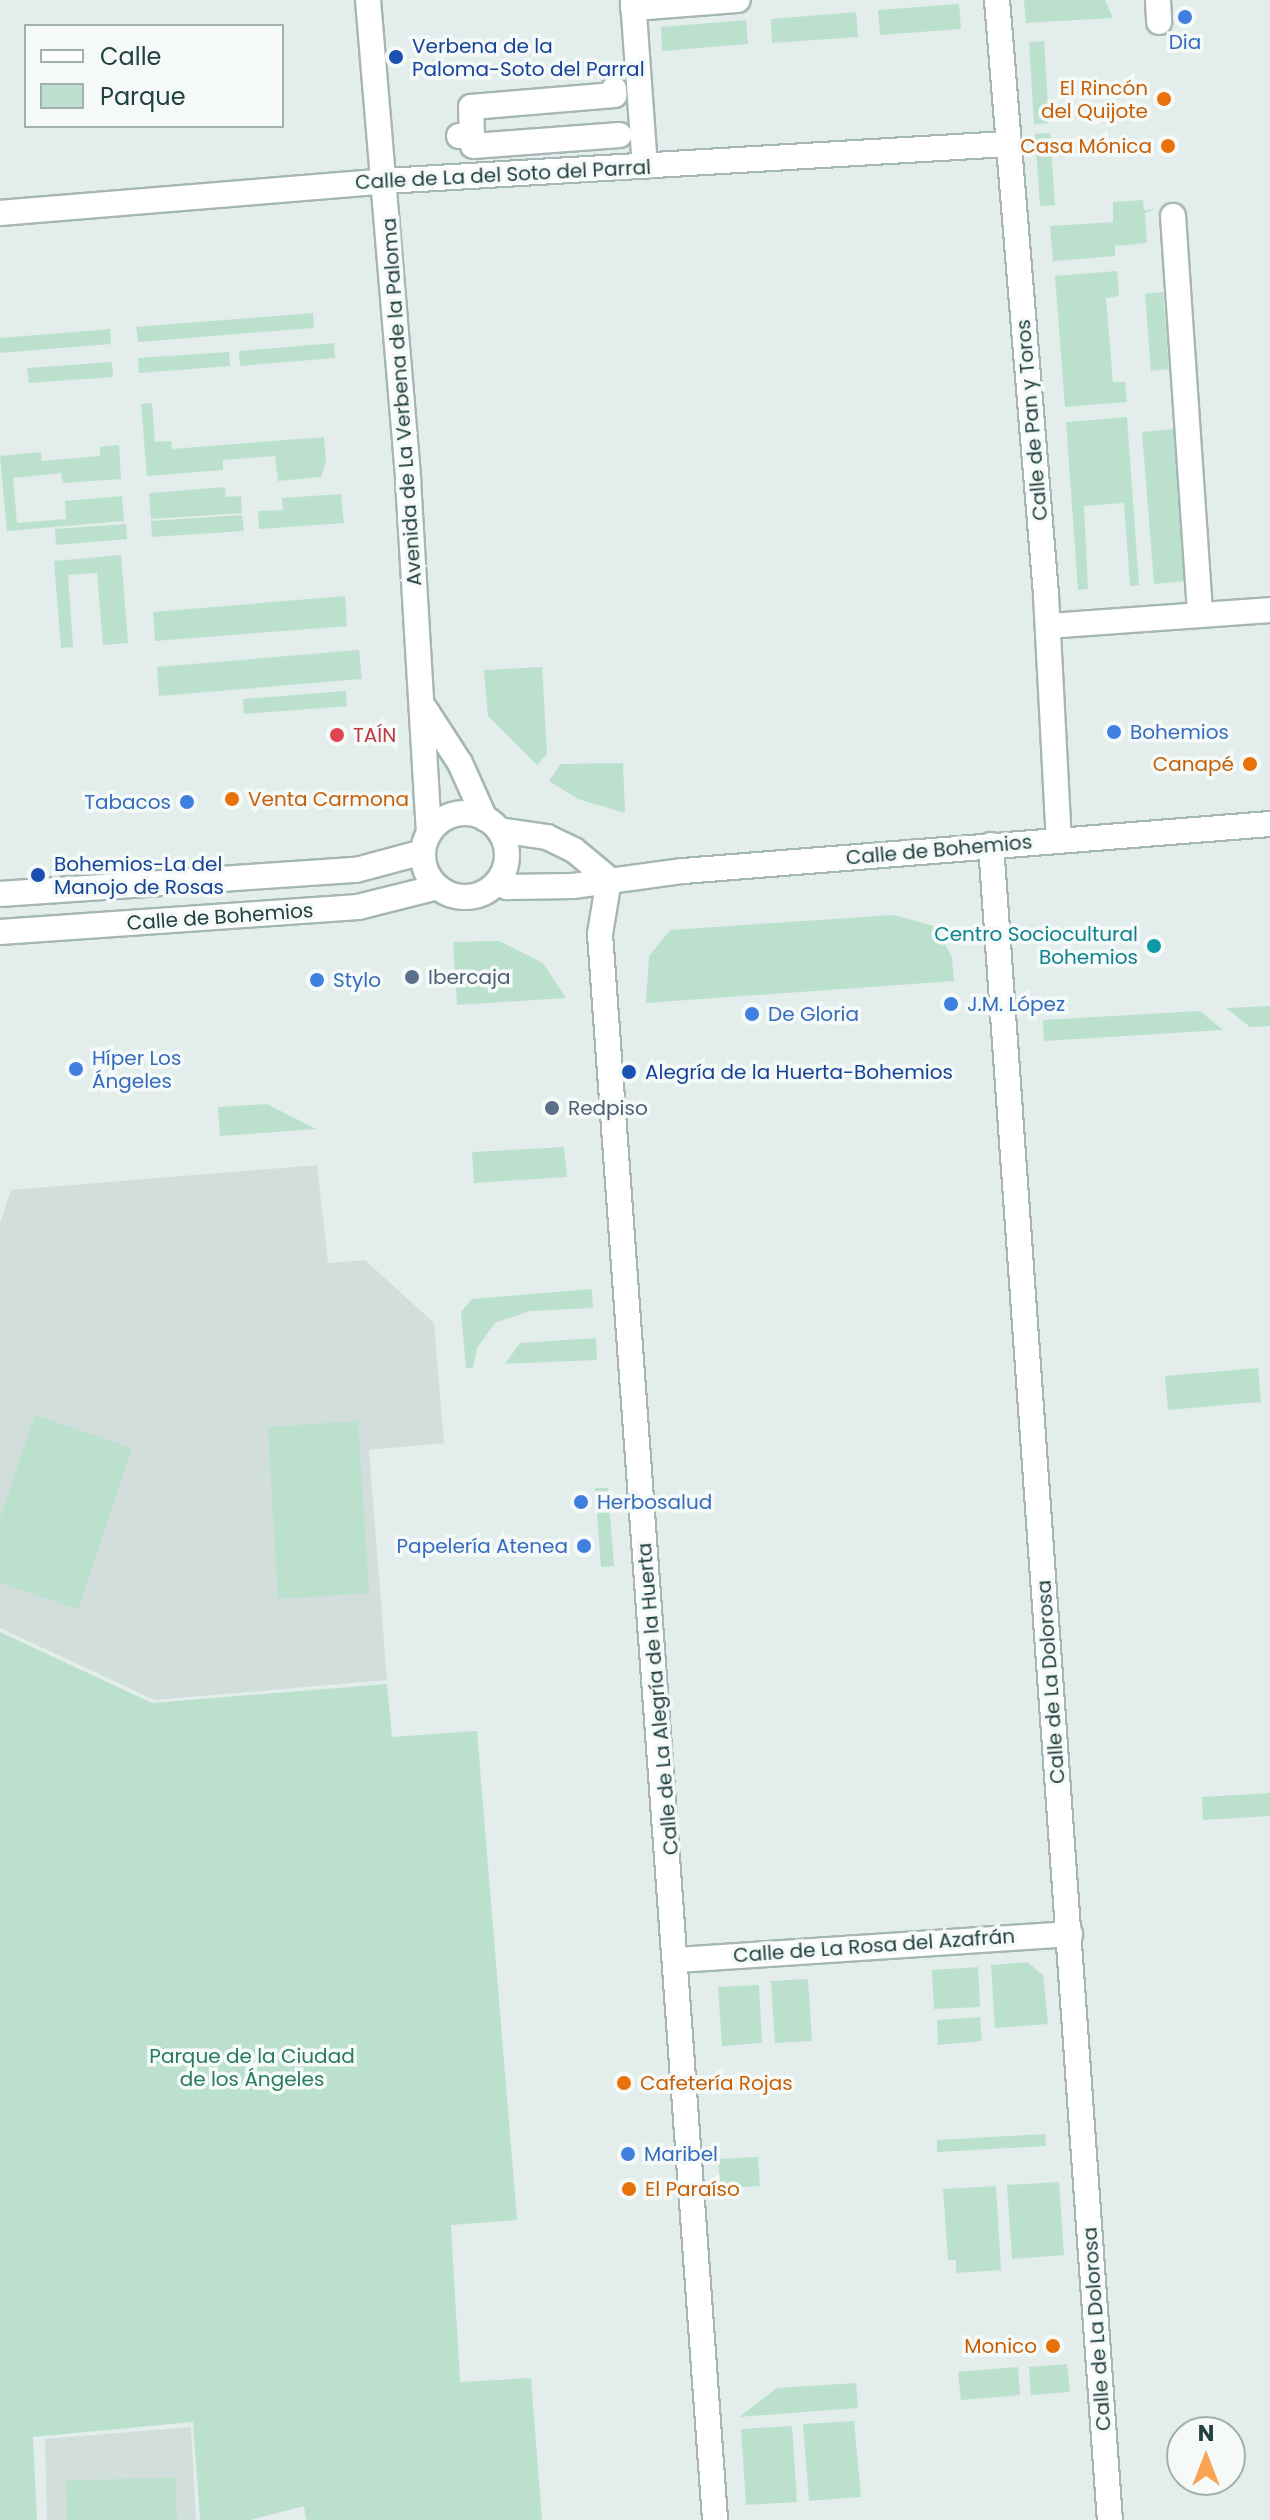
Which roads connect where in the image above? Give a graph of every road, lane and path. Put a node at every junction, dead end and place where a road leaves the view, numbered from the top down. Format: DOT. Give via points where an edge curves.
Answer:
graph roads {
  1 [pos="368,0"];
  2 [pos="738,0"];
  3 [pos="997,0"];
  4 [pos="633,4"];
  5 [pos="470,142"];
  6 [pos="1007,144"];
  7 [pos="645,166"];
  8 [pos="386,181"];
  9 [pos="0,213"];
  10 [pos="1173,216"];
  11 [pos="1270,610"];
  12 [pos="1200,615"];
  13 [pos="1048,626"];
  14 [pos="425,709"];
  15 [pos="492,824"];
  16 [pos="1270,824"];
  17 [pos="1059,840"];
  18 [pos="426,842"];
  19 [pos="991,845"];
  20 [pos="609,879"];
  21 [pos="497,883"];
  22 [pos="438,887"];
  23 [pos="0,894"];
  24 [pos="0,932"];
  25 [pos="1070,1934"];
  26 [pos="678,1960"];
  27 [pos="715,2520"];
  28 [pos="1110,2520"];
  1 -- 8 [label="street, Avenida de La Verbena de la Paloma"];
  2 -- 4 [label="street"];
  3 -- 6 [label="street, Calle de Pan y Toros"];
  4 -- 7 [label="street"];
  5 -- 5 [label="street" via="471,107 614,92 618,135"];
  6 -- 7 [label="street, Calle de La del Soto del Parral"];
  6 -- 13 [label="street, Calle de Pan y Toros"];
  7 -- 8 [label="street, Calle de La del Soto del Parral"];
  8 -- 9 [label="street, Calle de La del Soto del Parral"];
  8 -- 14 [label="street, Avenida de La Verbena de la Paloma"];
  10 -- 12 [label="street"];
  11 -- 12 [label="street"];
  12 -- 13 [label="street"];
  13 -- 17 [label="street, Calle de Pan y Toros"];
  14 -- 15 [label="street, Avenida de La Verbena de la Paloma"];
  14 -- 18 [label="street, Avenida de La Verbena de la Paloma"];
  15 -- 18 [label="street" via="450,816"];
  15 -- 20 [label="street" via="547,837 574,850"];
  15 -- 21 [label="street" via="507,856"];
  16 -- 17 [label="street, Calle de Bohemios"];
  17 -- 19 [label="street, Calle de Bohemios"];
  18 -- 22 [label="street" via="426,872"];
  18 -- 23 [label="street, Calle de Bohemios" via="356,870"];
  19 -- 20 [label="street, Calle de Bohemios"];
  19 -- 25 [label="street, Calle de La Dolorosa"];
  20 -- 21 [label="street, Calle de Bohemios" via="525,888"];
  20 -- 26 [label="street, Calle de La Alegría de la Huerta" via="600,934"];
  21 -- 22 [label="street" via="473,897"];
  22 -- 24 [label="street, Calle de Bohemios" via="358,907"];
  25 -- 26 [label="street, Calle de La Rosa del Azafrán"];
  25 -- 28 [label="street, Calle de La Dolorosa"];
  26 -- 27 [label="street, Calle de La Alegría de la Huerta"];
}
